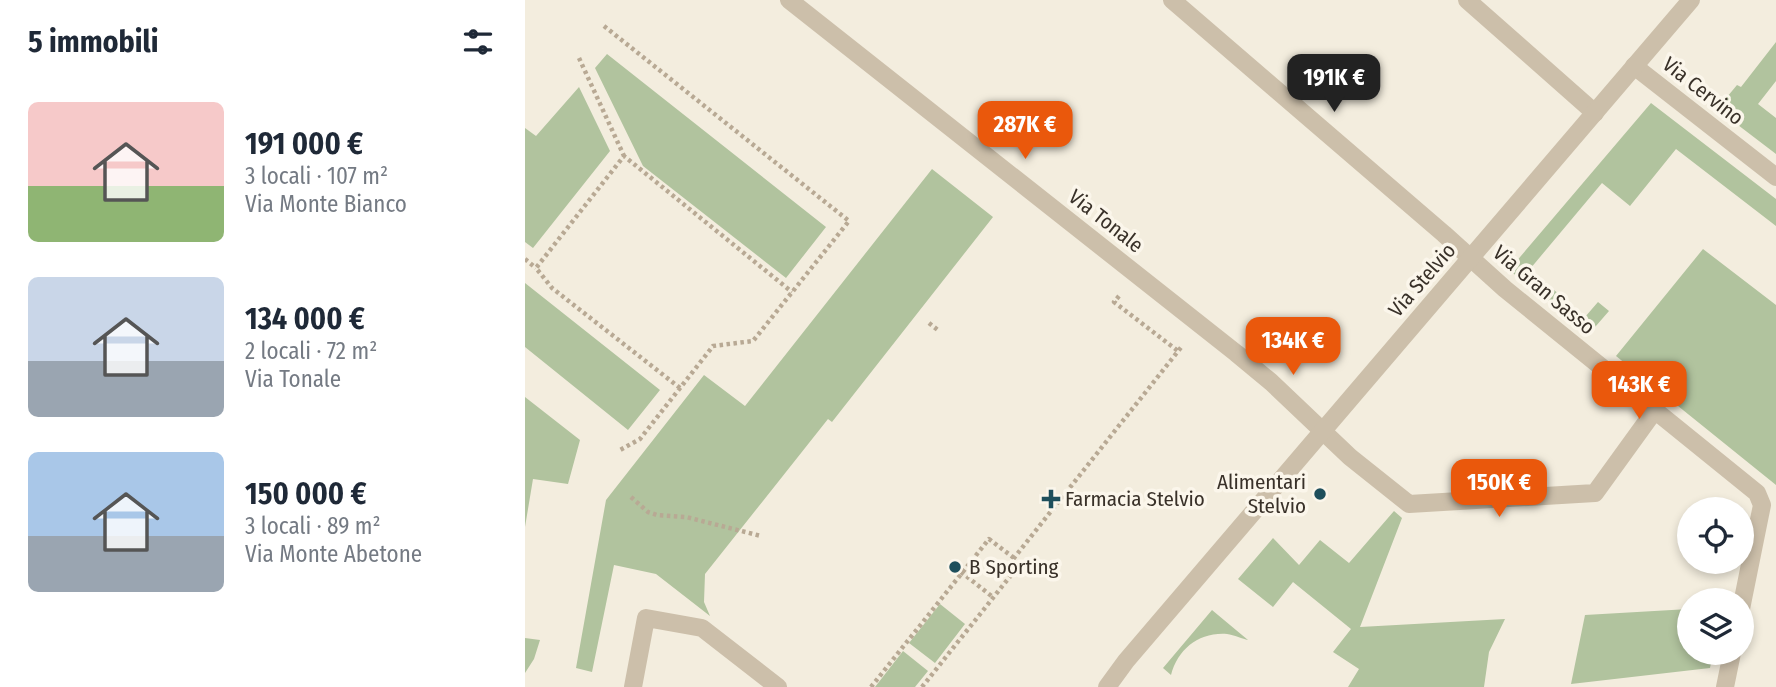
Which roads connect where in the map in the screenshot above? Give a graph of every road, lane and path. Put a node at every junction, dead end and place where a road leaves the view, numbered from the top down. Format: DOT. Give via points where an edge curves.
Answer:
graph roads {
  1 [pos="789,0"];
  2 [pos="1172,0"];
  3 [pos="1467,0"];
  4 [pos="1691,0"];
  5 [pos="604,26"];
  6 [pos="579,58"];
  7 [pos="1634,66"];
  8 [pos="1594,113"];
  9 [pos="624,156"];
  10 [pos="1776,177"];
  11 [pos="1471,258"];
  12 [pos="525,259"];
  13 [pos="536,268"];
  14 [pos="792,292"];
  15 [pos="1117,298"];
  16 [pos="929,323"];
  17 [pos="939,331"];
  18 [pos="680,388"];
  19 [pos="1655,410"];
  20 [pos="1323,431"];
  21 [pos="619,450"];
  22 [pos="631,497"];
  23 [pos="761,536"];
  24 [pos="1014,558"];
  25 [pos="961,572"];
  26 [pos="1745,588"];
  27 [pos="994,598"];
  28 [pos="1730,665"];
  29 [pos="633,687"];
  30 [pos="778,687"];
  31 [pos="871,687"];
  32 [pos="922,687"];
  33 [pos="1107,687"];
  34 [pos="1725,687"];
  1 -- 20 [label="street, Via Tonale" via="1236,353"];
  2 -- 11 [label="street, Via Gran Sasso"];
  3 -- 8 [label="street"];
  4 -- 7 [label="street, Via Stelvio"];
  5 -- 14 [label="path" via="849,221"];
  6 -- 9 [label="path"];
  7 -- 8 [label="street, Via Stelvio"];
  7 -- 10 [label="street, Via Cervino"];
  8 -- 11 [label="street, Via Stelvio"];
  9 -- 13 [label="path"];
  9 -- 14 [label="path"];
  11 -- 19 [label="street, Via Gran Sasso"];
  11 -- 20 [label="street, Via Stelvio"];
  12 -- 13 [label="path"];
  13 -- 18 [label="path" via="552,288"];
  14 -- 18 [label="path" via="753,341 713,346"];
  15 -- 24 [label="path" via="1114,302 1179,350"];
  16 -- 17 [label="path"];
  18 -- 21 [label="path" via="640,439"];
  19 -- 20 [label="street, Via Tonale" via="1599,489 1589,495 1409,504"];
  19 -- 26 [label="street, Via Gran Sasso" via="1763,502"];
  20 -- 33 [label="street, Via Stelvio"];
  22 -- 23 [label="path" via="657,515 686,517"];
  24 -- 25 [label="path" via="989,539"];
  24 -- 27 [label="path" via="1012,575"];
  25 -- 27 [label="path"];
  25 -- 31 [label="path"];
  27 -- 32 [label="path"];
  28 -- 34 [label="street"];
  29 -- 30 [label="street" via="646,618 702,628"];
}
